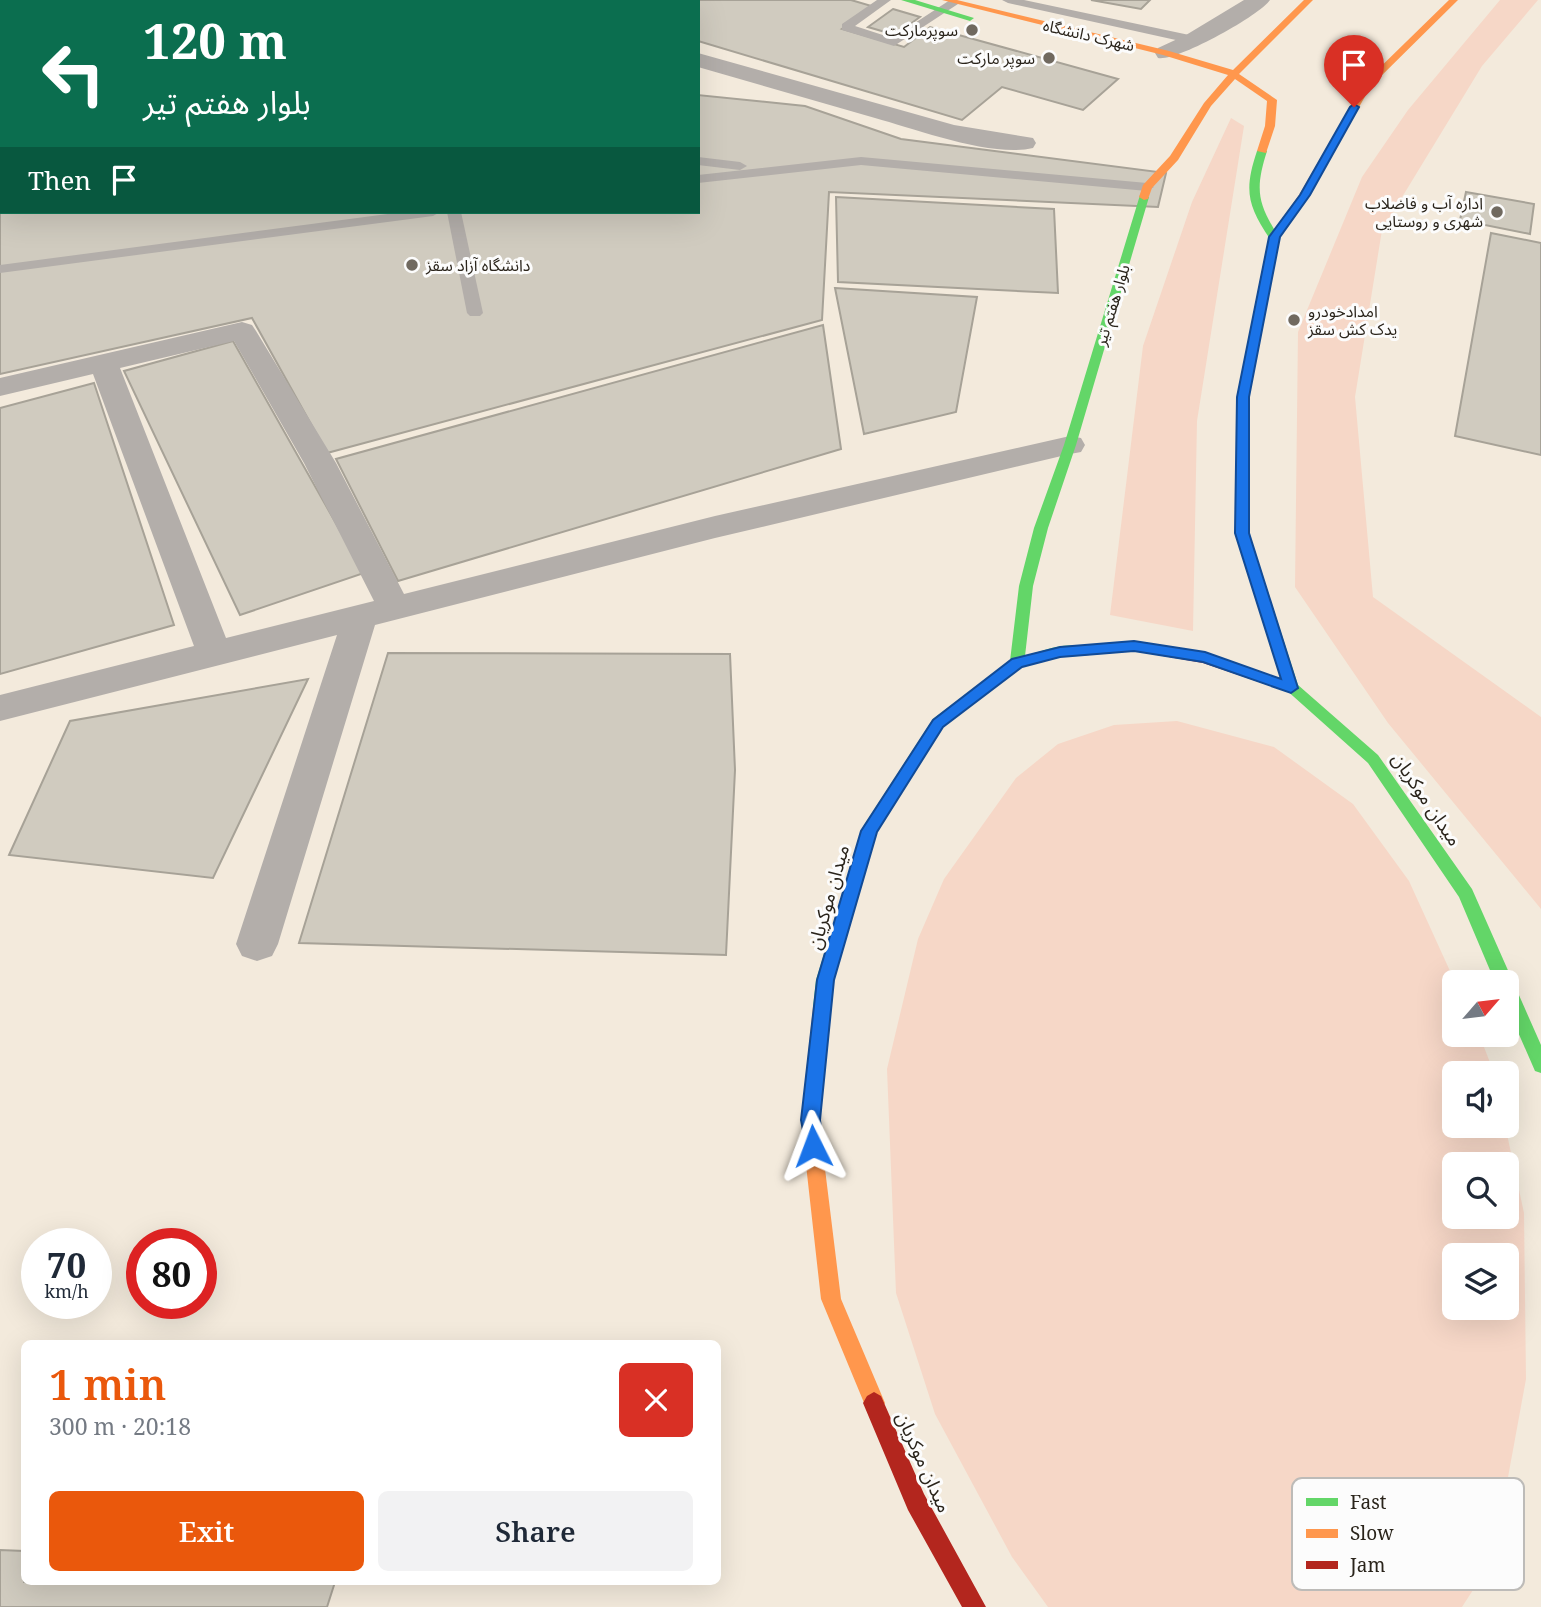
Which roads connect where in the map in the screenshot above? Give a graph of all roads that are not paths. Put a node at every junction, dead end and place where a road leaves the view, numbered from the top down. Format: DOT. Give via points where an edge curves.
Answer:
graph roads {
  1 [pos="885,0"];
  2 [pos="905,0"];
  3 [pos="1008,0"];
  4 [pos="1259,0"];
  5 [pos="1309,0"];
  6 [pos="1454,0"];
  7 [pos="948,5"];
  8 [pos="1194,40"];
  9 [pos="700,61"];
  10 [pos="1170,62"];
  11 [pos="1232,74"];
  12 [pos="700,76"];
  13 [pos="764,80"];
  14 [pos="1024,143"];
  15 [pos="700,161"];
  16 [pos="774,170"];
  17 [pos="700,179"];
  18 [pos="1147,187"];
  19 [pos="418,214"];
  20 [pos="454,214"];
  21 [pos="1274,237"];
  22 [pos="0,269"];
  23 [pos="475,313"];
  24 [pos="104,364"];
  25 [pos="0,387"];
  26 [pos="1070,445"];
  27 [pos="377,614"];
  28 [pos="215,655"];
  29 [pos="1017,663"];
  30 [pos="1291,688"];
  31 [pos="0,708"];
  32 [pos="257,944"];
  33 [pos="1499,970"];
  34 [pos="1519,1012"];
  35 [pos="1537,1048"];
  36 [pos="1541,1065"];
  37 [pos="975,1607"];
  1 -- 7 [label="lane" via="846,27 894,42"];
  2 -- 7 [label="main road"];
  3 -- 8 [label="lane"];
  4 -- 8 [label="street"];
  5 -- 11 [label="main road, بلوار هفتم تیر"];
  6 -- 21 [label="main road" via="1367,85 1304,195"];
  7 -- 10 [label="main road"];
  7 -- 10 [label="main road, شهرک دانشگاه" via="1135,46"];
  8 -- 10 [label="street"];
  9 -- 13 [label="street"];
  10 -- 11 [label="main road, شهرک دانشگاه"];
  11 -- 18 [label="main road, بلوار هفتم تیر" via="1202,103 1166,173"];
  11 -- 21 [label="main road, شهرک دانشگاه" via="1272,100 1274,116 1256,168 1254,205"];
  12 -- 13 [label="street"];
  13 -- 14 [label="street" via="951,132"];
  15 -- 16 [label="lane"];
  16 -- 17 [label="lane"];
  16 -- 18 [label="lane" via="861,161"];
  18 -- 26 [label="main road, بلوار هفتم تیر"];
  19 -- 22 [label="lane"];
  20 -- 23 [label="lane"];
  21 -- 30 [label="main road" via="1243,397 1242,533"];
  24 -- 25 [label="street"];
  24 -- 27 [label="street" via="242,331 320,463"];
  24 -- 28 [label="street"];
  26 -- 27 [label="street" via="715,527"];
  26 -- 29 [label="main road, بلوار هفتم تیر" via="1026,586"];
  27 -- 28 [label="street"];
  27 -- 32 [label="street"];
  28 -- 31 [label="street"];
  29 -- 30 [label="main road, میدان موکریان" via="1060,652 1134,646 1205,657"];
  29 -- 37 [label="main road, میدان موکریان" via="938,723 869,831 825,980 810,1120 831,1299 916,1502"];
  30 -- 33 [label="main road, میدان موکریان" via="1373,759 1466,894"];
  34 -- 35 [label="main road"];
  35 -- 36 [label="main road"];
}
